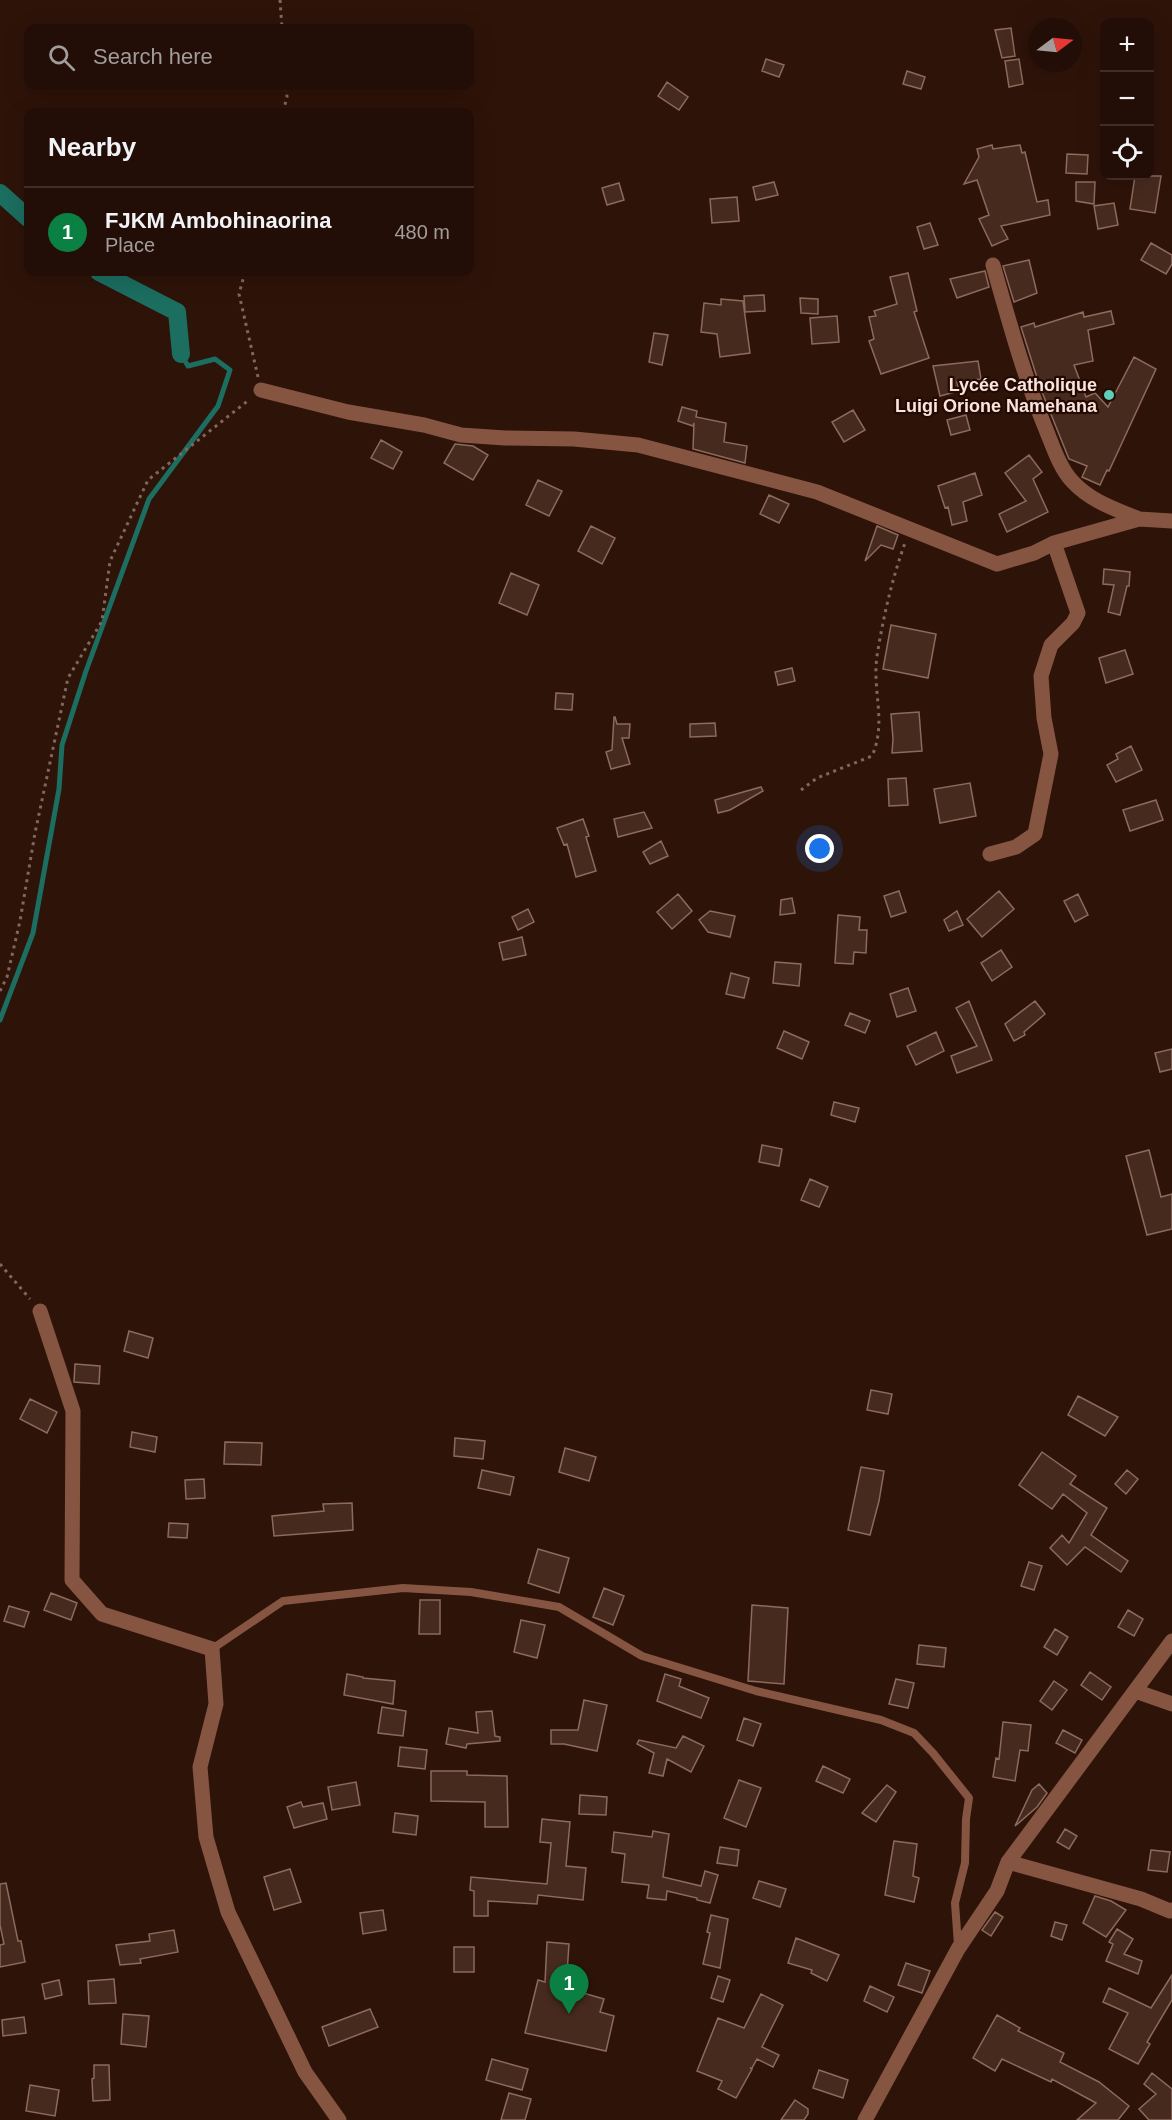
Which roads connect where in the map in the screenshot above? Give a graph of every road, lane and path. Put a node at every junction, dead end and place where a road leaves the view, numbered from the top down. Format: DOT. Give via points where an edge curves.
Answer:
graph roads {
  1 [pos="280,0"];
  2 [pos="282,24"];
  3 [pos="286,90"];
  4 [pos="284,108"];
  5 [pos="993,265"];
  6 [pos="244,276"];
  7 [pos="261,390"];
  8 [pos="1139,519"];
  9 [pos="1172,521"];
  10 [pos="912,530"];
  11 [pos="1054,543"];
  12 [pos="801,790"];
  13 [pos="990,854"];
  14 [pos="0,991"];
  15 [pos="0,1264"];
  16 [pos="40,1311"];
  17 [pos="1172,1641"];
  18 [pos="212,1648"];
  19 [pos="1135,1691"];
  20 [pos="1172,1704"];
  21 [pos="1008,1862"];
  22 [pos="1172,1910"];
  23 [pos="958,1949"];
  24 [pos="339,2120"];
  25 [pos="865,2120"];
  1 -- 2 [label="path"];
  3 -- 4 [label="path"];
  5 -- 8 [label="street" via="1025,376 1060,461 1071,480 1100,504"];
  6 -- 7 [label="path" via="239,294"];
  7 -- 10 [label="street" via="461,435 638,445 817,492"];
  7 -- 14 [label="path" via="148,480 110,561 102,621 68,678 20,921"];
  8 -- 9 [label="street"];
  8 -- 11 [label="street"];
  10 -- 11 [label="street" via="997,564"];
  10 -- 12 [label="path" via="896,566 877,656 881,723 878,742 872,756 817,778"];
  11 -- 13 [label="street" via="1078,613 1051,645 1041,676 1051,754 1035,834 1016,847"];
  15 -- 16 [label="path"];
  16 -- 18 [label="street" via="73,1411 72,1580 102,1614"];
  17 -- 19 [label="street"];
  18 -- 23 [label="lane" via="283,1601 403,1588 471,1592 559,1607 642,1656 756,1691 881,1720 914,1733 969,1798 966,1863 955,1903"];
  18 -- 24 [label="street" via="216,1704 200,1767 206,1837 228,1912 305,2072"];
  19 -- 20 [label="street"];
  19 -- 21 [label="street"];
  21 -- 22 [label="street"];
  21 -- 23 [label="street" via="997,1891"];
  23 -- 25 [label="street"];
}
